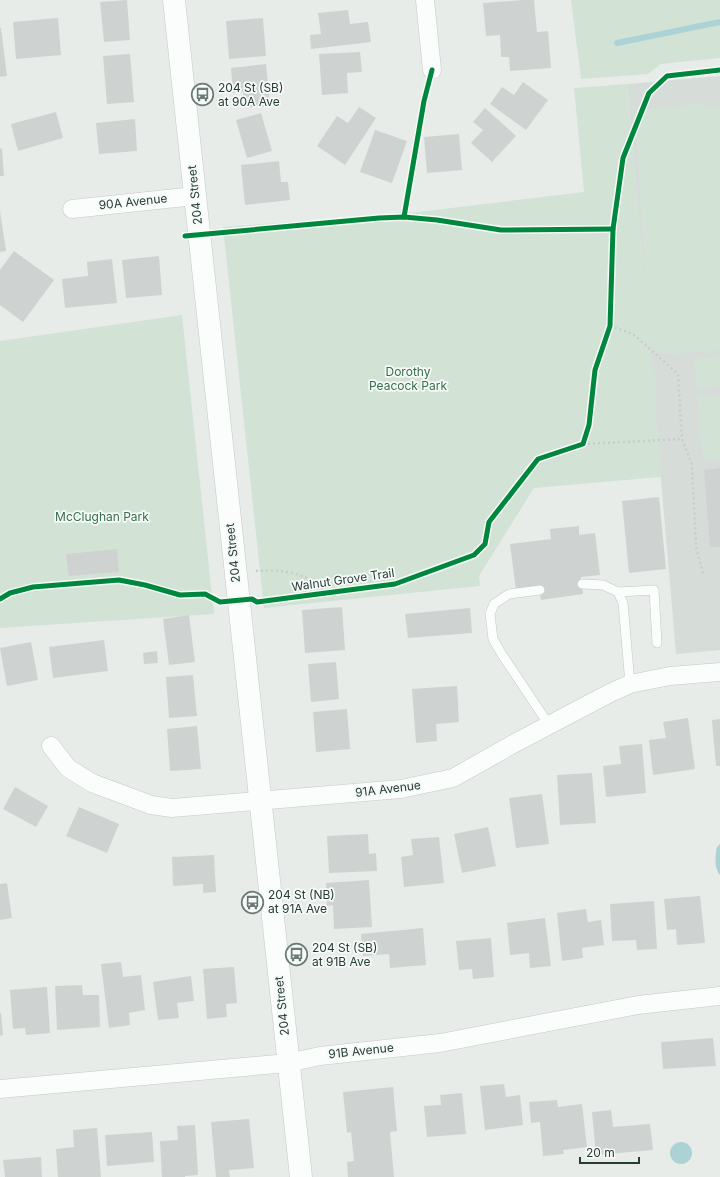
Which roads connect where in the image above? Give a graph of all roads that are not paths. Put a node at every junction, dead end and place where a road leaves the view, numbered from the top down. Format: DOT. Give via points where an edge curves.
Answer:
graph roads {
  1 [pos="174,0"];
  2 [pos="425,0"];
  3 [pos="432,70"];
  4 [pos="195,196"];
  5 [pos="72,209"];
  6 [pos="582,584"];
  7 [pos="540,590"];
  8 [pos="618,592"];
  9 [pos="657,643"];
  10 [pos="720,672"];
  11 [pos="630,684"];
  12 [pos="549,725"];
  13 [pos="51,746"];
  14 [pos="260,801"];
  15 [pos="720,996"];
  16 [pos="288,1063"];
  17 [pos="0,1089"];
  18 [pos="301,1177"];
  1 -- 4 [label="street, 204 Street"];
  2 -- 3 [label="street"];
  4 -- 5 [label="street, 90A Avenue"];
  4 -- 14 [label="street, 204 Street"];
  6 -- 8 [label="lane" via="602,585"];
  7 -- 12 [label="lane" via="510,594 494,604 490,614 493,639"];
  8 -- 9 [label="lane" via="654,590"];
  8 -- 11 [label="lane" via="623,603"];
  10 -- 11 [label="street, 91A Avenue" via="670,676"];
  11 -- 12 [label="street, 91A Avenue"];
  12 -- 14 [label="street, 91A Avenue" via="453,778 401,789"];
  13 -- 14 [label="street, 91A Avenue" via="68,768 92,783 151,805 172,808"];
  14 -- 16 [label="street, 204 Street"];
  15 -- 16 [label="street, 91B Avenue" via="638,1005 440,1042 320,1056"];
  16 -- 17 [label="street, 91B Avenue"];
  16 -- 18 [label="street, 204 Street"];
}
